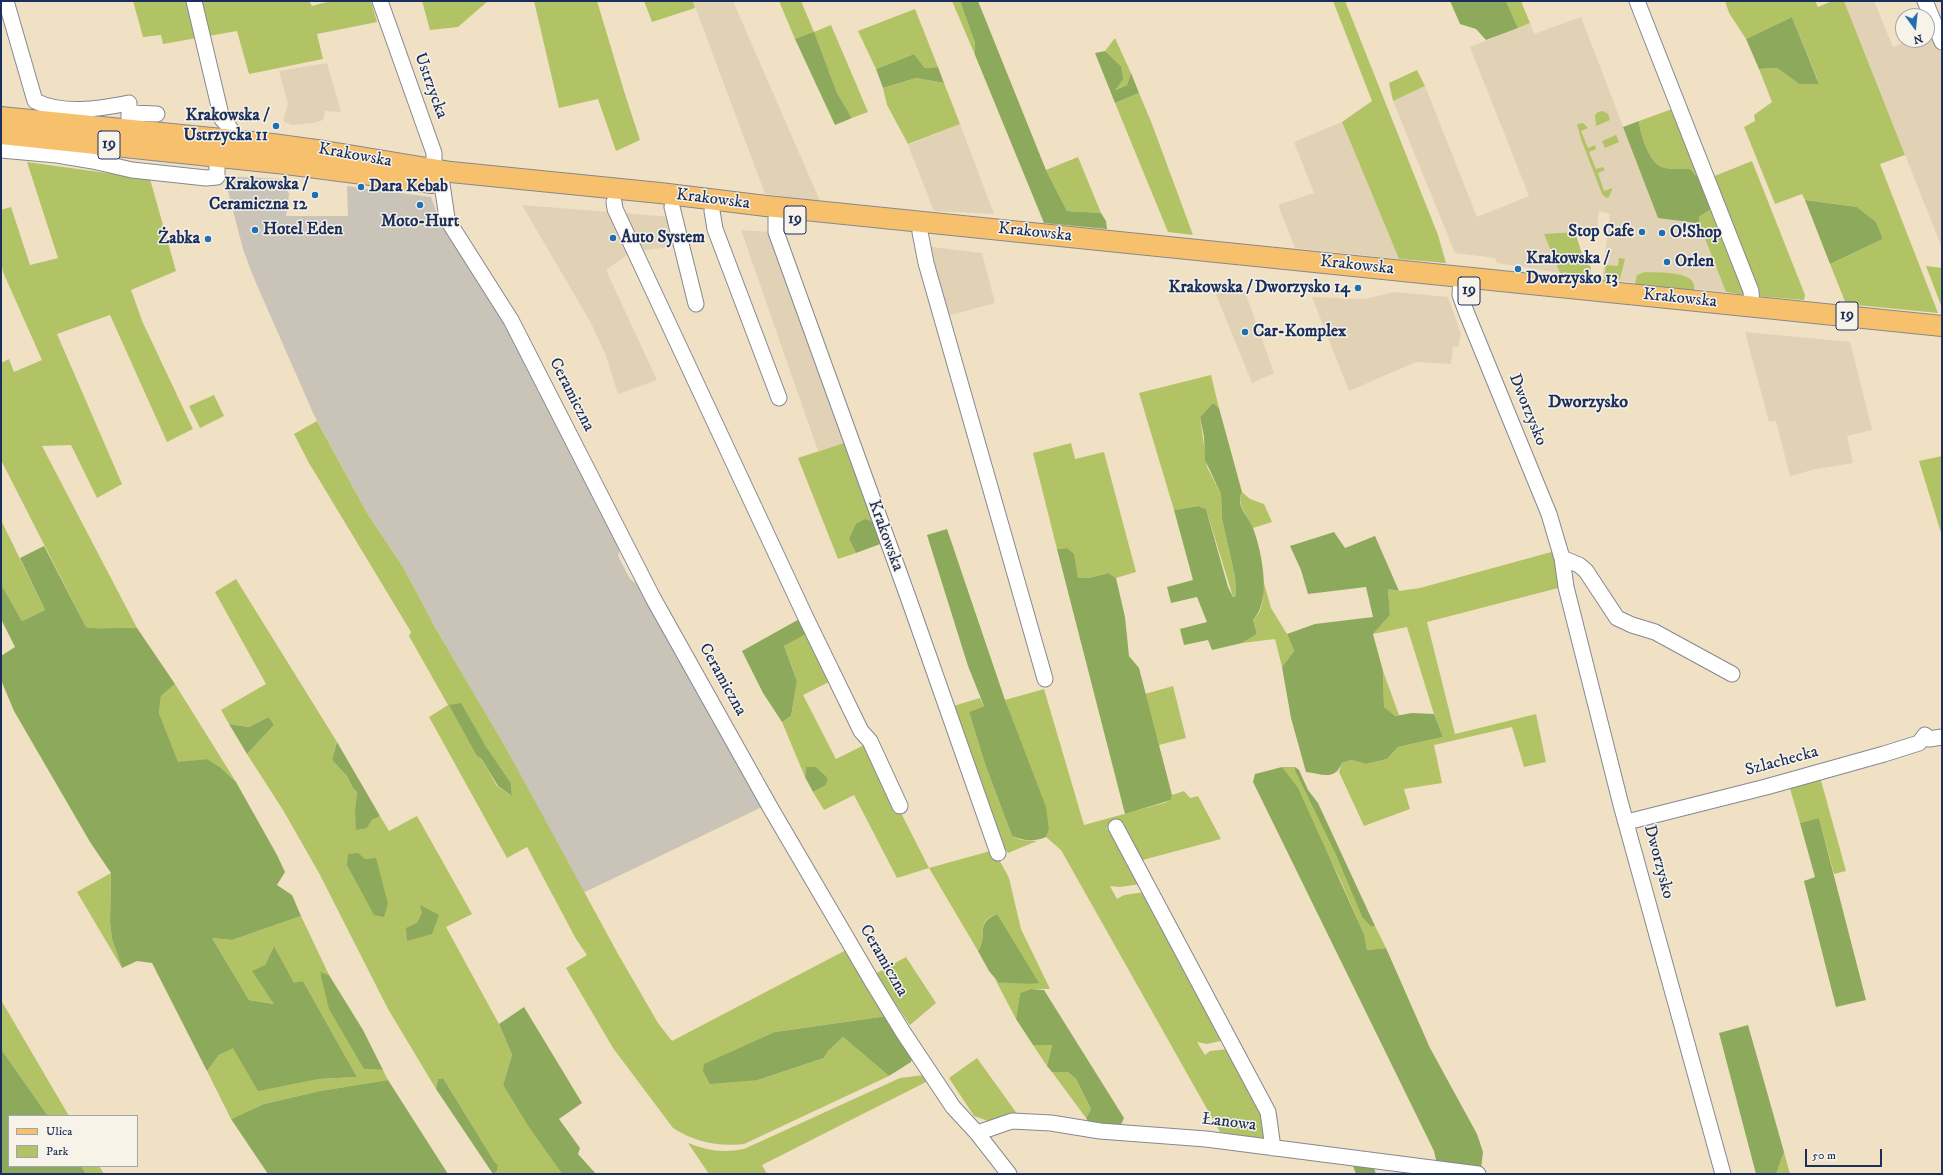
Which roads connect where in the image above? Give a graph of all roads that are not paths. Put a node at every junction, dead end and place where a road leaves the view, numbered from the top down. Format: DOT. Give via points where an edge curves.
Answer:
graph roads {
  1 [pos="6,1"];
  2 [pos="194,1"];
  3 [pos="380,1"];
  4 [pos="1637,1"];
  5 [pos="1926,1"];
  6 [pos="1942,42"];
  7 [pos="157,114"];
  8 [pos="1,117"];
  9 [pos="130,122"];
  10 [pos="230,128"];
  11 [pos="1,134"];
  12 [pos="1,150"];
  13 [pos="217,157"];
  14 [pos="438,177"];
  15 [pos="614,202"];
  16 [pos="672,207"];
  17 [pos="712,211"];
  18 [pos="776,218"];
  19 [pos="920,232"];
  20 [pos="1461,283"];
  21 [pos="696,304"];
  22 [pos="1752,306"];
  23 [pos="1942,326"];
  24 [pos="1942,338"];
  25 [pos="779,398"];
  26 [pos="1562,558"];
  27 [pos="1732,674"];
  28 [pos="1045,680"];
  29 [pos="1942,737"];
  30 [pos="900,806"];
  31 [pos="1627,822"];
  32 [pos="1116,827"];
  33 [pos="998,853"];
  34 [pos="977,1133"];
  35 [pos="1273,1148"];
  36 [pos="1009,1174"];
  37 [pos="1478,1174"];
  38 [pos="1723,1174"];
  1 -- 9 [label="street" via="35,100 45,106 86,110 129,103"];
  2 -- 10 [label="street" via="222,119"];
  3 -- 14 [label="street, Ustrzycka" via="422,116 434,153"];
  4 -- 22 [label="street" via="1751,291"];
  5 -- 6 [label="street"];
  7 -- 9 [label="street"];
  8 -- 9 [label="main road, Krakowska / 19"];
  9 -- 14 [label="main road, Krakowska / 19" via="314,149"];
  11 -- 13 [label="main road, Krakowska / 19"];
  12 -- 13 [label="street" via="57,155 132,170 206,178 217,177"];
  13 -- 14 [label="main road, Krakowska / 19"];
  14 -- 15 [label="main road, Krakowska / 19"];
  14 -- 20 [label="main road, Krakowska / 19" via="660,193"];
  14 -- 34 [label="street, Ceramiczna" via="447,218 511,320 653,598 770,807 903,1032 954,1107"];
  15 -- 16 [label="main road, Krakowska / 19"];
  15 -- 30 [label="street" via="615,209 806,618"];
  16 -- 17 [label="main road, Krakowska / 19"];
  16 -- 21 [label="street"];
  17 -- 18 [label="main road, Krakowska / 19"];
  17 -- 25 [label="street" via="715,228"];
  18 -- 19 [label="main road, Krakowska / 19"];
  18 -- 33 [label="street, Krakowska" via="776,232"];
  19 -- 20 [label="main road, Krakowska / 19" via="1333,276"];
  19 -- 28 [label="street" via="926,263"];
  20 -- 22 [label="main road, Krakowska / 19"];
  20 -- 24 [label="main road, Krakowska / 19" via="1569,301 1643,306"];
  20 -- 26 [label="street, Dworzysko" via="1460,295 1549,514"];
  22 -- 23 [label="main road, Krakowska / 19"];
  26 -- 27 [label="street" via="1586,571 1617,618 1655,632"];
  26 -- 31 [label="street, Dworzysko" via="1566,587"];
  29 -- 31 [label="street, Szlachecka" via="1929,739 1925,735 1919,743 1884,754"];
  31 -- 38 [label="street, Dworzysko"];
  32 -- 35 [label="street" via="1268,1112"];
  34 -- 35 [label="street, Łanowa" via="1012,1121 1206,1139"];
  34 -- 36 [label="street, Ceramiczna"];
  35 -- 37 [label="street, Łanowa"];
}
